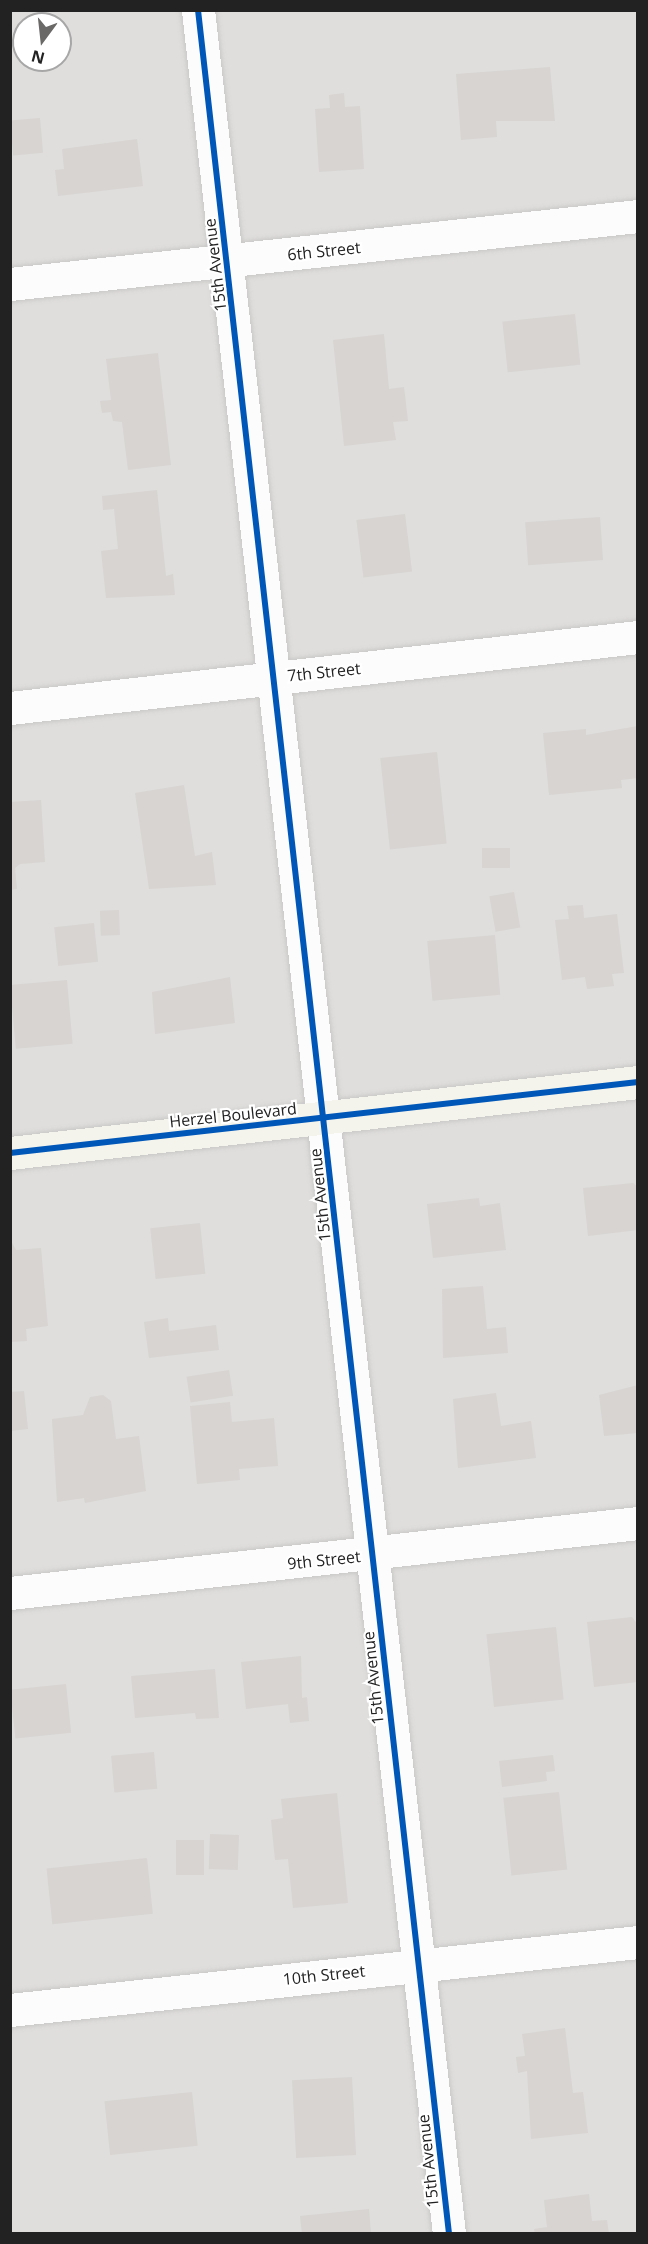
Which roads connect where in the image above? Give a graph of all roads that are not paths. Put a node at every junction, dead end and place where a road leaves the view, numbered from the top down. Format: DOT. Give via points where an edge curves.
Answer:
graph roads {
  1 [pos="198,10"];
  2 [pos="638,216"];
  3 [pos="228,262"];
  4 [pos="10,284"];
  5 [pos="638,638"];
  6 [pos="277,677"];
  7 [pos="10,708"];
  8 [pos="638,1082"];
  9 [pos="325,1119"];
  10 [pos="10,1153"];
  11 [pos="638,1523"];
  12 [pos="373,1555"];
  13 [pos="10,1593"];
  14 [pos="638,1942"];
  15 [pos="419,1964"];
  16 [pos="10,2010"];
  17 [pos="449,2234"];
  1 -- 3 [label="street, 15th Avenue"];
  2 -- 3 [label="street, 6th Street"];
  3 -- 4 [label="street, 6th Street"];
  3 -- 6 [label="street, 15th Avenue"];
  5 -- 6 [label="street, 7th Street"];
  6 -- 7 [label="street, 7th Street"];
  6 -- 9 [label="street, 15th Avenue"];
  8 -- 9 [label="street, Herzel Boulevard"];
  9 -- 10 [label="street, Herzel Boulevard"];
  9 -- 12 [label="street, 15th Avenue"];
  11 -- 12 [label="street, 9th Street"];
  12 -- 13 [label="street, 9th Street"];
  12 -- 15 [label="street, 15th Avenue"];
  14 -- 15 [label="street, 10th Street"];
  15 -- 16 [label="street, 10th Street"];
  15 -- 17 [label="street, 15th Avenue"];
}
